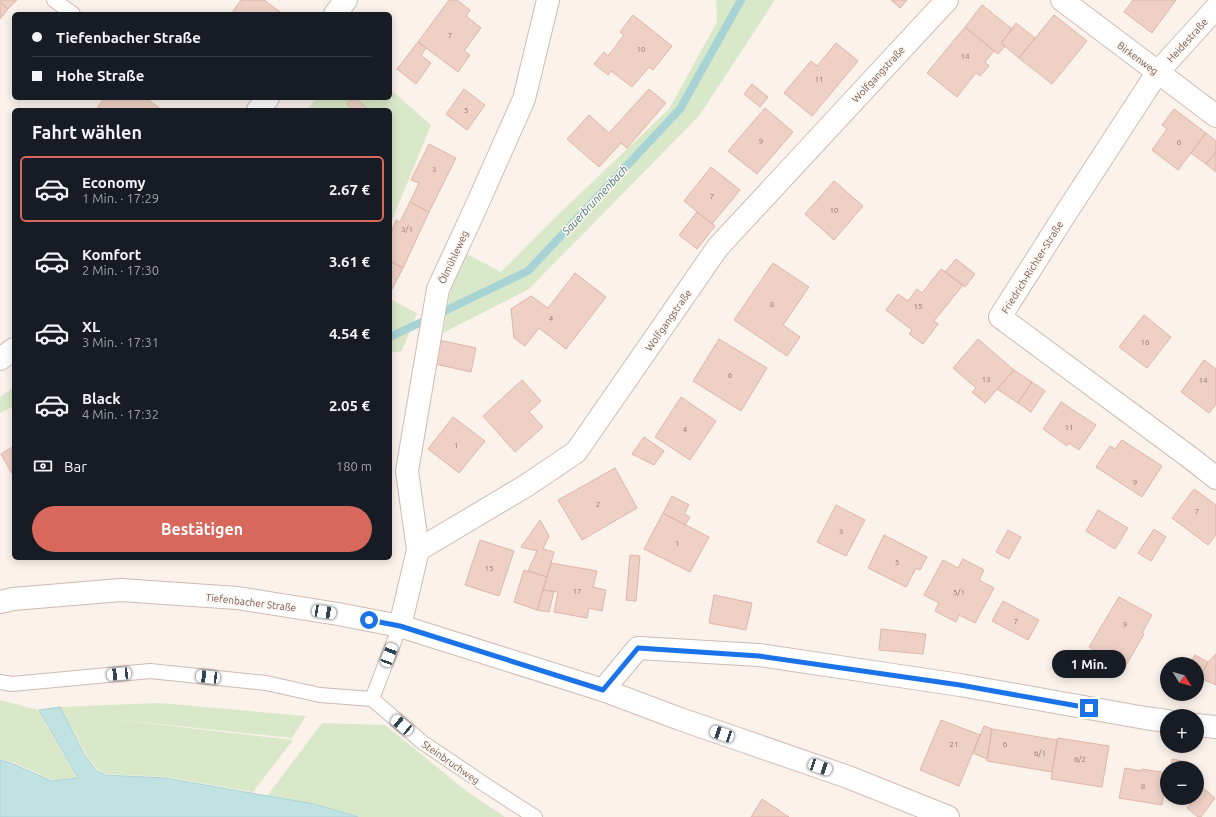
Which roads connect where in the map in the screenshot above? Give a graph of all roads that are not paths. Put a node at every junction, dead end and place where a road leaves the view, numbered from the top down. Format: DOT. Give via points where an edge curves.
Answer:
graph roads {
  1 [pos="54,0"];
  2 [pos="346,0"];
  3 [pos="548,0"];
  4 [pos="947,0"];
  5 [pos="1062,0"];
  6 [pos="1216,8"];
  7 [pos="70,12"];
  8 [pos="337,12"];
  9 [pos="1157,73"];
  10 [pos="266,100"];
  11 [pos="260,108"];
  12 [pos="1216,116"];
  13 [pos="12,350"];
  14 [pos="0,359"];
  15 [pos="1216,478"];
  16 [pos="418,550"];
  17 [pos="0,602"];
  18 [pos="400,626"];
  19 [pos="0,682"];
  20 [pos="603,690"];
  21 [pos="372,699"];
  22 [pos="1160,720"];
  23 [pos="1204,726"];
  24 [pos="1216,727"];
  25 [pos="535,817"];
  26 [pos="948,817"];
  1 -- 7 [label="lane"];
  2 -- 8 [label="street"];
  3 -- 16 [label="street, Ölmühleweg" via="524,99 438,289 407,471"];
  4 -- 16 [label="street, Wolfgangstraße" via="718,247 576,452 524,487"];
  5 -- 9 [label="street, Birkenweg"];
  6 -- 9 [label="street, Heidestraße"];
  9 -- 12 [label="street, Birkenweg"];
  9 -- 15 [label="street, Friedrich-Richter-Straße" via="1000,317"];
  10 -- 11 [label="street"];
  13 -- 14 [label="street"];
  16 -- 18 [label="street"];
  17 -- 18 [label="street, Tiefenbacher Straße" via="121,590 237,598"];
  18 -- 20 [label="street, Tiefenbacher Straße"];
  18 -- 21 [label="lane"];
  19 -- 21 [label="lane" via="12,684 150,671 266,683 320,695"];
  20 -- 22 [label="street" via="638,648 759,656 960,685"];
  20 -- 26 [label="street, Tiefenbacher Straße" via="848,777"];
  21 -- 25 [label="lane, Steinbruchweg" via="422,742"];
  23 -- 24 [label="street"];
}
